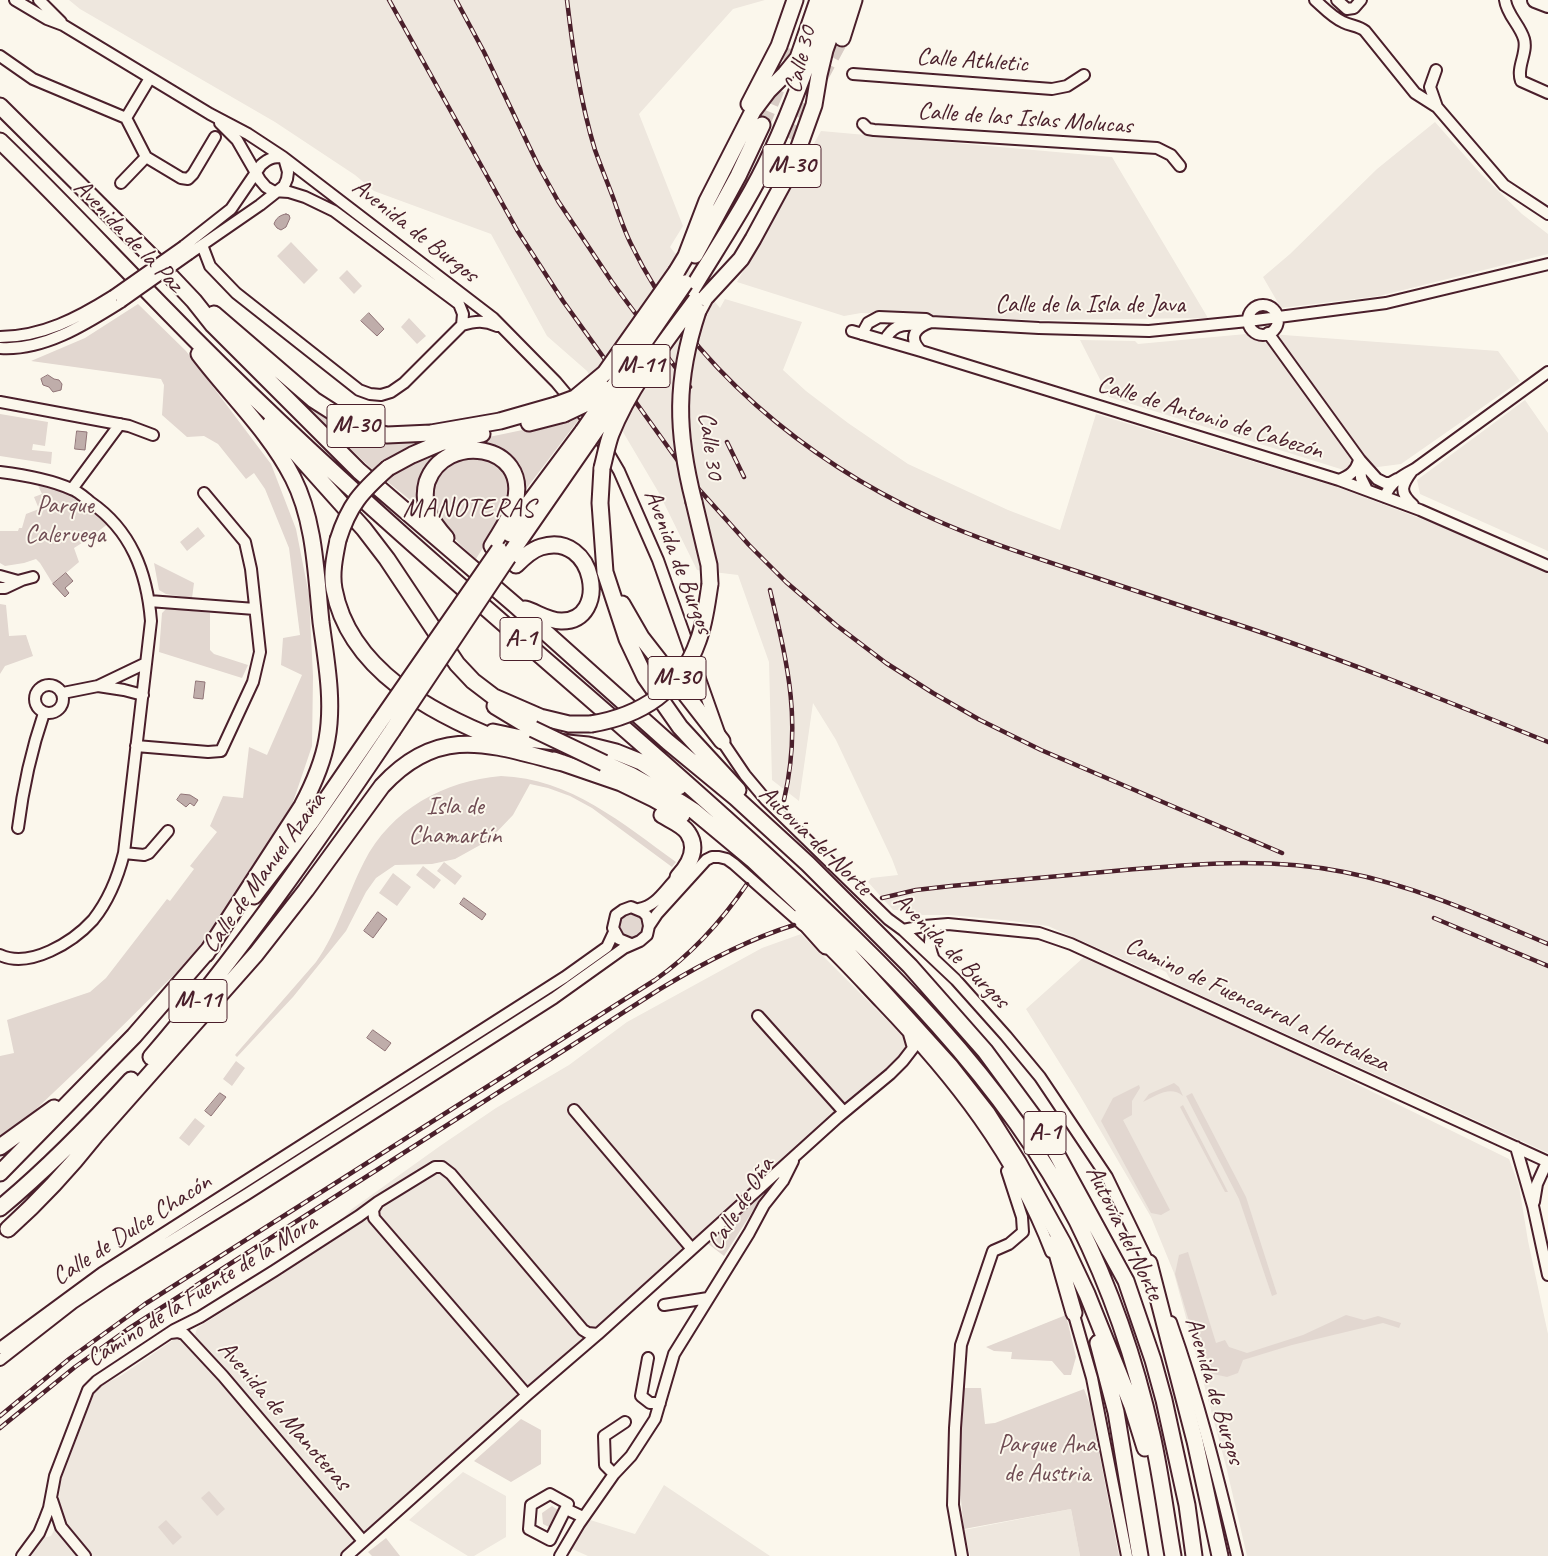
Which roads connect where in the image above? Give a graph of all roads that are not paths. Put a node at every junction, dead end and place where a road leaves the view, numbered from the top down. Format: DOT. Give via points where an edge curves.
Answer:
graph roads {
  1 [pos="15,0"];
  2 [pos="38,0"];
  3 [pos="794,0"];
  4 [pos="805,0"];
  5 [pos="818,0"];
  6 [pos="829,0"];
  7 [pos="836,0"];
  8 [pos="843,0"];
  9 [pos="854,0"];
  10 [pos="1315,0"];
  11 [pos="1337,0"];
  12 [pos="1361,0"];
  13 [pos="1505,0"];
  14 [pos="1535,0"];
  15 [pos="1548,5"];
  16 [pos="63,25"];
  17 [pos="842,38"];
  18 [pos="793,53"];
  19 [pos="0,56"];
  20 [pos="1436,70"];
  21 [pos="853,74"];
  22 [pos="1084,75"];
  23 [pos="150,78"];
  24 [pos="1548,93"];
  25 [pos="0,106"];
  26 [pos="1437,107"];
  27 [pos="210,114"];
  28 [pos="126,118"];
  29 [pos="863,124"];
  30 [pos="762,125"];
  31 [pos="215,137"];
  32 [pos="0,141"];
  33 [pos="146,157"];
  34 [pos="284,157"];
  35 [pos="778,158"];
  36 [pos="1180,166"];
  37 [pos="256,173"];
  38 [pos="121,183"];
  39 [pos="278,192"];
  40 [pos="701,214"];
  41 [pos="1548,214"];
  42 [pos="202,245"];
  43 [pos="187,250"];
  44 [pos="1548,264"];
  45 [pos="688,286"];
  46 [pos="117,299"];
  47 [pos="194,301"];
  48 [pos="163,307"];
  49 [pos="1277,318"];
  50 [pos="1248,321"];
  51 [pos="927,324"];
  52 [pos="462,325"];
  53 [pos="502,329"];
  54 [pos="857,333"];
  55 [pos="1268,333"];
  56 [pos="0,337"];
  57 [pos="885,340"];
  58 [pos="0,348"];
  59 [pos="921,350"];
  60 [pos="221,365"];
  61 [pos="1548,372"];
  62 [pos="605,387"];
  63 [pos="0,402"];
  64 [pos="561,410"];
  65 [pos="120,424"];
  66 [pos="153,435"];
  67 [pos="586,436"];
  68 [pos="1360,460"];
  69 [pos="1414,469"];
  70 [pos="0,472"];
  71 [pos="1398,479"];
  72 [pos="1339,480"];
  73 [pos="72,489"];
  74 [pos="1367,490"];
  75 [pos="204,492"];
  76 [pos="1385,497"];
  77 [pos="1416,508"];
  78 [pos="603,548"];
  79 [pos="504,554"];
  80 [pos="468,566"];
  81 [pos="1548,566"];
  82 [pos="0,576"];
  83 [pos="0,588"];
  84 [pos="149,601"];
  85 [pos="515,606"];
  86 [pos="255,610"];
  87 [pos="146,663"];
  88 [pos="473,681"];
  89 [pos="98,686"];
  90 [pos="63,693"];
  91 [pos="143,695"];
  92 [pos="430,706"];
  93 [pos="44,713"];
  94 [pos="386,727"];
  95 [pos="722,741"];
  96 [pos="461,743"];
  97 [pos="136,746"];
  98 [pos="563,762"];
  99 [pos="767,826"];
  100 [pos="18,828"];
  101 [pos="168,831"];
  102 [pos="744,835"];
  103 [pos="124,853"];
  104 [pos="678,877"];
  105 [pos="783,897"];
  106 [pos="639,909"];
  107 [pos="938,925"];
  108 [pos="650,926"];
  109 [pos="274,930"];
  110 [pos="903,930"];
  111 [pos="614,932"];
  112 [pos="631,944"];
  113 [pos="826,946"];
  114 [pos="206,954"];
  115 [pos="0,955"];
  116 [pos="933,958"];
  117 [pos="869,977"];
  118 [pos="547,989"];
  119 [pos="554,998"];
  120 [pos="758,1016"];
  121 [pos="177,1027"];
  122 [pos="908,1031"];
  123 [pos="476,1040"];
  124 [pos="903,1061"];
  125 [pos="944,1071"];
  126 [pos="403,1087"];
  127 [pos="83,1089"];
  128 [pos="574,1110"];
  129 [pos="844,1112"];
  130 [pos="93,1122"];
  131 [pos="324,1130"];
  132 [pos="816,1137"];
  133 [pos="331,1139"];
  134 [pos="0,1147"];
  135 [pos="1516,1147"];
  136 [pos="1548,1162"];
  137 [pos="1014,1164"];
  138 [pos="788,1170"];
  139 [pos="0,1173"];
  140 [pos="262,1178"];
  141 [pos="766,1182"];
  142 [pos="378,1202"];
  143 [pos="1533,1206"];
  144 [pos="0,1208"];
  145 [pos="4,1234"];
  146 [pos="1062,1242"];
  147 [pos="692,1249"];
  148 [pos="1149,1263"];
  149 [pos="1548,1275"];
  150 [pos="708,1298"];
  151 [pos="664,1305"];
  152 [pos="1074,1313"];
  153 [pos="33,1328"];
  154 [pos="583,1330"];
  155 [pos="598,1334"];
  156 [pos="166,1335"];
  157 [pos="585,1345"];
  158 [pos="0,1348"];
  159 [pos="648,1358"];
  160 [pos="0,1360"];
  161 [pos="527,1395"];
  162 [pos="660,1403"];
  163 [pos="625,1422"];
  164 [pos="614,1474"];
  165 [pos="52,1497"];
  166 [pos="566,1509"];
  167 [pos="583,1517"];
  168 [pos="1189,1520"];
  169 [pos="552,1536"];
  170 [pos="363,1541"];
  171 [pos="566,1546"];
  172 [pos="1172,1553"];
  173 [pos="22,1556"];
  174 [pos="85,1556"];
  175 [pos="347,1556"];
  176 [pos="560,1556"];
  177 [pos="962,1556"];
  178 [pos="1127,1556"];
  179 [pos="1140,1556"];
  180 [pos="1194,1556"];
  181 [pos="1202,1556"];
  182 [pos="1220,1556"];
  183 [pos="1238,1556"];
  1 -- 16 [label="street, Avenida de Burgos"];
  2 -- 16 [label="street"];
  3 -- 40 [label="highway" via="778,46 707,189"];
  4 -- 18 [label="highway"];
  5 -- 18 [label="highway, Calle 30 / M-30"];
  6 -- 45 [label="highway" via="771,153 714,256"];
  7 -- 45 [label="highway" via="814,68 803,118 767,198 735,255"];
  8 -- 45 [label="highway, Calle 30 / M-30" via="825,50 808,126 791,169 754,239 741,259 705,298"];
  9 -- 17 [label="highway"];
  10 -- 26 [label="street" via="1341,22 1366,31 1415,93"];
  11 -- 12 [label="street" via="1347,9"];
  13 -- 24 [label="street" via="1524,42 1520,76 1523,83"];
  14 -- 15 [label="main road"];
  16 -- 23 [label="street, Avenida de Burgos"];
  18 -- 40 [label="highway, Calle 30 / M-30" via="753,111"];
  18 -- 45 [label="highway" via="791,82 765,147"];
  19 -- 28 [label="street" via="33,79"];
  20 -- 26 [label="street" via="1430,87"];
  21 -- 22 [label="street, Calle Athletic" via="1052,89 1067,86"];
  23 -- 27 [label="street, Avenida de Burgos"];
  23 -- 28 [label="street"];
  25 -- 47 [label="highway, Avenida de la Paz / M-30"];
  26 -- 41 [label="street" via="1504,185"];
  27 -- 34 [label="street, Avenida de Burgos"];
  27 -- 37 [label="street, Avenida de Burgos" via="237,140"];
  28 -- 33 [label="street"];
  29 -- 36 [label="street, Calle de las Islas Molucas" via="868,129 881,131 1157,148 1171,155"];
  30 -- 45 [label="highway"];
  31 -- 33 [label="street" via="188,179"];
  32 -- 48 [label="highway, Avenida de la Paz / M-30"];
  33 -- 38 [label="street"];
  34 -- 37 [label="street" via="268,159"];
  34 -- 39 [label="street" via="288,179"];
  34 -- 53 [label="street, Avenida de Burgos" via="493,318"];
  35 -- 45 [label="highway" via="726,254 706,282"];
  37 -- 39 [label="street, Avenida de Burgos" via="266,187"];
  37 -- 43 [label="street" via="231,209"];
  39 -- 42 [label="street"];
  39 -- 52 [label="street, Avenida de Burgos" via="297,194 318,202 363,232 459,304 463,314"];
  40 -- 45 [label="highway, Calle 30 / M-30" via="686,256"];
  42 -- 43 [label="street"];
  42 -- 52 [label="street" via="210,266 236,293 359,390 370,394 391,392"];
  43 -- 46 [label="street, bridge"];
  44 -- 49 [label="street, Calle de la Isla de Java" via="1386,303"];
  45 -- 62 [label="highway, bridge"];
  45 -- 64 [label="highway, bridge" via="668,288 609,376 577,405"];
  45 -- 67 [label="highway, M-11, bridge"];
  45 -- 78 [label="highway, bridge" via="672,332 619,416 609,441 602,468 600,503"];
  45 -- 88 [label="highway, Calle 30 / M-30, bridge" via="686,354 680,401 681,444 709,565 710,584 699,640 687,664 651,704 612,720 591,724 557,722 540,717 494,697"];
  46 -- 56 [label="street" via="62,325 36,333"];
  46 -- 58 [label="street" via="66,334 36,344"];
  47 -- 64 [label="highway, M-30" via="221,319 314,400 370,432 387,435 431,433"];
  47 -- 80 [label="highway, Autovía del Norte / A-1" via="220,332 352,465"];
  48 -- 60 [label="highway, Avenida de la Paz / M-30"];
  48 -- 114 [label="highway" via="257,423 293,478 310,537 329,691 328,737 312,788"];
  49 -- 50 [label="street, Calle de la Isla de Java"];
  49 -- 50 [label="street" via="1270,306 1261,305 1252,309"];
  49 -- 55 [label="street" via="1276,327"];
  50 -- 51 [label="street, Calle de la Isla de Java" via="1149,331"];
  50 -- 55 [label="street" via="1255,332"];
  51 -- 54 [label="street, Calle de la Isla de Java" via="926,319 879,317"];
  51 -- 57 [label="street, Calle de la Isla de Java" via="898,326 889,332"];
  51 -- 59 [label="street" via="918,329 914,338"];
  52 -- 53 [label="street" via="487,321"];
  53 -- 95 [label="street, Avenida de Burgos" via="556,382 586,418 619,471 658,560"];
  54 -- 57 [label="street, Calle de Antonio de Cabezón"];
  55 -- 68 [label="street"];
  57 -- 59 [label="street, Calle de Antonio de Cabezón"];
  59 -- 72 [label="street, Calle de Antonio de Cabezón"];
  60 -- 88 [label="highway, M-30" via="364,529 457,664"];
  60 -- 102 [label="highway, Autovía del Norte / A-1" via="367,504 658,756"];
  61 -- 69 [label="street"];
  62 -- 64 [label="highway, M-30, bridge" via="575,398"];
  62 -- 67 [label="highway, M-11, bridge"];
  63 -- 65 [label="street"];
  64 -- 92 [label="highway, bridge" via="548,419 440,443 412,455 388,468 366,487 344,522 334,557 334,588 353,638 398,685"];
  65 -- 66 [label="street"];
  65 -- 73 [label="street"];
  67 -- 79 [label="highway, M-11" via="530,502"];
  68 -- 71 [label="street" via="1380,482 1390,483"];
  68 -- 72 [label="street" via="1353,473"];
  68 -- 74 [label="street" via="1361,478"];
  69 -- 71 [label="street"];
  69 -- 77 [label="street" via="1403,490 1404,496"];
  70 -- 73 [label="street" via="34,477"];
  71 -- 76 [label="street"];
  72 -- 74 [label="street, Calle de Antonio de Cabezón"];
  73 -- 84 [label="street" via="105,512 129,541 138,560"];
  74 -- 76 [label="street, Calle de Antonio de Cabezón"];
  75 -- 86 [label="street" via="245,542"];
  76 -- 77 [label="street, Calle de Antonio de Cabezón"];
  77 -- 81 [label="street, Calle de Antonio de Cabezón"];
  78 -- 95 [label="highway" via="621,602 641,637"];
  78 -- 99 [label="highway" via="609,589 645,677 680,727 761,814"];
  79 -- 80 [label="highway" via="510,516 516,501 517,485 513,472 504,460 486,451 455,454 442,461 431,474 425,499 435,524"];
  79 -- 85 [label="highway" via="528,554 541,547 570,549 583,560 592,585 586,608 576,618 561,621"];
  79 -- 94 [label="highway, Calle de Manuel Azaña / M-11, bridge" via="424,656"];
  79 -- 94 [label="highway, bridge" via="488,598 406,717"];
  80 -- 85 [label="highway, Autovía del Norte / A-1"];
  82 -- 83 [label="street" via="18,581 28,578"];
  84 -- 86 [label="street"];
  84 -- 87 [label="street" via="151,621"];
  85 -- 99 [label="highway, Autovía del Norte / A-1"];
  86 -- 97 [label="street" via="260,652 253,682 221,751"];
  87 -- 89 [label="street"];
  87 -- 91 [label="street"];
  88 -- 117 [label="highway, bridge" via="477,691 489,702 533,728 663,792 694,812 804,908"];
  89 -- 90 [label="street"];
  89 -- 91 [label="street"];
  90 -- 93 [label="street" via="64,702 60,709 52,714"];
  90 -- 93 [label="street" via="57,686 47,684 38,688 34,697 36,707"];
  91 -- 97 [label="street"];
  92 -- 98 [label="highway" via="473,729"];
  92 -- 102 [label="highway" via="505,735 588,745 629,757 673,782"];
  93 -- 100 [label="street" via="24,785"];
  94 -- 114 [label="highway, Calle de Manuel Azaña / M-11"];
  94 -- 121 [label="highway, Calle de Manuel Azaña / M-11" via="295,874"];
  95 -- 110 [label="street, Avenida de Burgos" via="766,800"];
  96 -- 98 [label="highway" via="489,745"];
  96 -- 104 [label="highway" via="463,746 516,755 600,785 672,821 688,833 693,846 688,864"];
  96 -- 109 [label="highway" via="418,756 394,773"];
  97 -- 103 [label="street"];
  98 -- 105 [label="highway" via="621,783 682,815"];
  99 -- 168 [label="highway, Autovía del Norte / A-1" via="917,974 986,1052 1044,1131 1126,1281 1164,1400"];
  101 -- 103 [label="street" via="149,853"];
  102 -- 172 [label="highway, Autovía del Norte / A-1" via="818,903 935,1022 997,1095 1046,1168 1077,1222 1127,1345 1152,1435"];
  103 -- 115 [label="street" via="118,877 107,899 93,920 77,934 28,960"];
  104 -- 106 [label="street" via="654,904"];
  105 -- 113 [label="highway"];
  105 -- 117 [label="highway"];
  106 -- 108 [label="street" via="647,916"];
  106 -- 111 [label="street" via="631,907 619,912 613,923"];
  107 -- 110 [label="street, Camino de Fuencarral a Hortaleza"];
  107 -- 116 [label="street" via="933,929 929,942"];
  107 -- 135 [label="street, Camino de Fuencarral a Hortaleza" via="1039,933 1071,944"];
  108 -- 112 [label="street" via="644,938"];
  108 -- 113 [label="street" via="712,857 727,859"];
  109 -- 121 [label="highway" via="193,1016"];
  109 -- 145 [label="highway" via="80,1154"];
  110 -- 116 [label="street, Avenida de Burgos"];
  111 -- 112 [label="street" via="623,942"];
  111 -- 118 [label="street, Calle de Dulce Chacón" via="611,942 602,951"];
  112 -- 119 [label="street, Calle de Dulce Chacón"];
  113 -- 122 [label="street"];
  114 -- 127 [label="highway, Calle de Manuel Azaña / M-11"];
  116 -- 148 [label="street, Avenida de Burgos" via="1006,1036 1054,1096 1107,1177"];
  117 -- 137 [label="highway" via="951,1067 987,1114"];
  118 -- 119 [label="street"];
  118 -- 123 [label="street, Calle de Dulce Chacón"];
  119 -- 123 [label="street, Calle de Dulce Chacón"];
  120 -- 129 [label="street"];
  121 -- 130 [label="highway, Calle de Manuel Azaña / M-11"];
  122 -- 124 [label="street" via="913,1048"];
  122 -- 125 [label="street"];
  123 -- 126 [label="street, Calle de Dulce Chacón"];
  124 -- 125 [label="street" via="921,1054"];
  124 -- 129 [label="street"];
  125 -- 137 [label="street"];
  126 -- 131 [label="street, Calle de Dulce Chacón"];
  126 -- 133 [label="street, Calle de Dulce Chacón"];
  127 -- 134 [label="highway"];
  127 -- 139 [label="highway, Calle de Manuel Azaña / M-11"];
  128 -- 147 [label="street"];
  129 -- 132 [label="street"];
  129 -- 138 [label="street" via="813,1148"];
  130 -- 144 [label="highway, Calle de Manuel Azaña / M-11"];
  130 -- 145 [label="highway" via="86,1137"];
  131 -- 133 [label="street"];
  131 -- 140 [label="street, Calle de Dulce Chacón"];
  132 -- 138 [label="street, Calle de Oña"];
  132 -- 141 [label="street"];
  133 -- 140 [label="street, Calle de Dulce Chacón"];
  135 -- 136 [label="street, Camino de Fuencarral a Hortaleza"];
  135 -- 143 [label="street"];
  136 -- 143 [label="street" via="1537,1184"];
  137 -- 146 [label="highway"];
  137 -- 152 [label="highway" via="1056,1248"];
  137 -- 177 [label="street" via="1007,1170 1022,1217 1023,1232 1009,1244 993,1250 961,1345 953,1505"];
  138 -- 141 [label="street"];
  138 -- 150 [label="street, Calle de Oña"];
  140 -- 153 [label="street, Calle de Dulce Chacón"];
  141 -- 147 [label="street"];
  142 -- 154 [label="street, Camino de la Fuente de la Mora" via="435,1167 442,1167"];
  142 -- 156 [label="street, Camino de la Fuente de la Mora" via="274,1271"];
  142 -- 161 [label="street" via="373,1210 374,1218"];
  143 -- 149 [label="street"];
  146 -- 172 [label="highway" via="1087,1294 1132,1406"];
  146 -- 179 [label="highway" via="1096,1333 1116,1412"];
  147 -- 155 [label="street"];
  148 -- 182 [label="highway" via="1195,1441"];
  148 -- 183 [label="street, Avenida de Burgos" via="1187,1366"];
  150 -- 151 [label="street"];
  150 -- 162 [label="street, Calle de Oña" via="674,1354"];
  152 -- 178 [label="street" via="1092,1378"];
  153 -- 158 [label="street, Calle de Dulce Chacón"];
  153 -- 160 [label="street, Calle de Dulce Chacón"];
  154 -- 155 [label="street"];
  154 -- 157 [label="street"];
  155 -- 157 [label="street"];
  156 -- 165 [label="street, Camino de la Fuente de la Mora" via="91,1386 56,1476"];
  156 -- 170 [label="street, Avenida de Manoteras" via="184,1334"];
  157 -- 161 [label="street"];
  159 -- 162 [label="street" via="641,1396 650,1403"];
  161 -- 170 [label="street"];
  162 -- 164 [label="street, Calle de Oña" via="655,1419 631,1456"];
  163 -- 164 [label="street" via="604,1436 605,1465"];
  164 -- 167 [label="street, Calle de Oña"];
  165 -- 173 [label="street, Camino de la Fuente de la Mora" via="40,1530"];
  165 -- 174 [label="street" via="61,1528"];
  166 -- 167 [label="street"];
  166 -- 169 [label="street"];
  166 -- 169 [label="street" via="568,1504 550,1494 531,1505 529,1529 550,1540"];
  167 -- 171 [label="street, Calle de Oña"];
  168 -- 180 [label="highway, Autovía del Norte / A-1"];
  168 -- 181 [label="highway"];
  169 -- 171 [label="street"];
  170 -- 175 [label="street"];
  171 -- 176 [label="street, Calle de Oña"];
}
